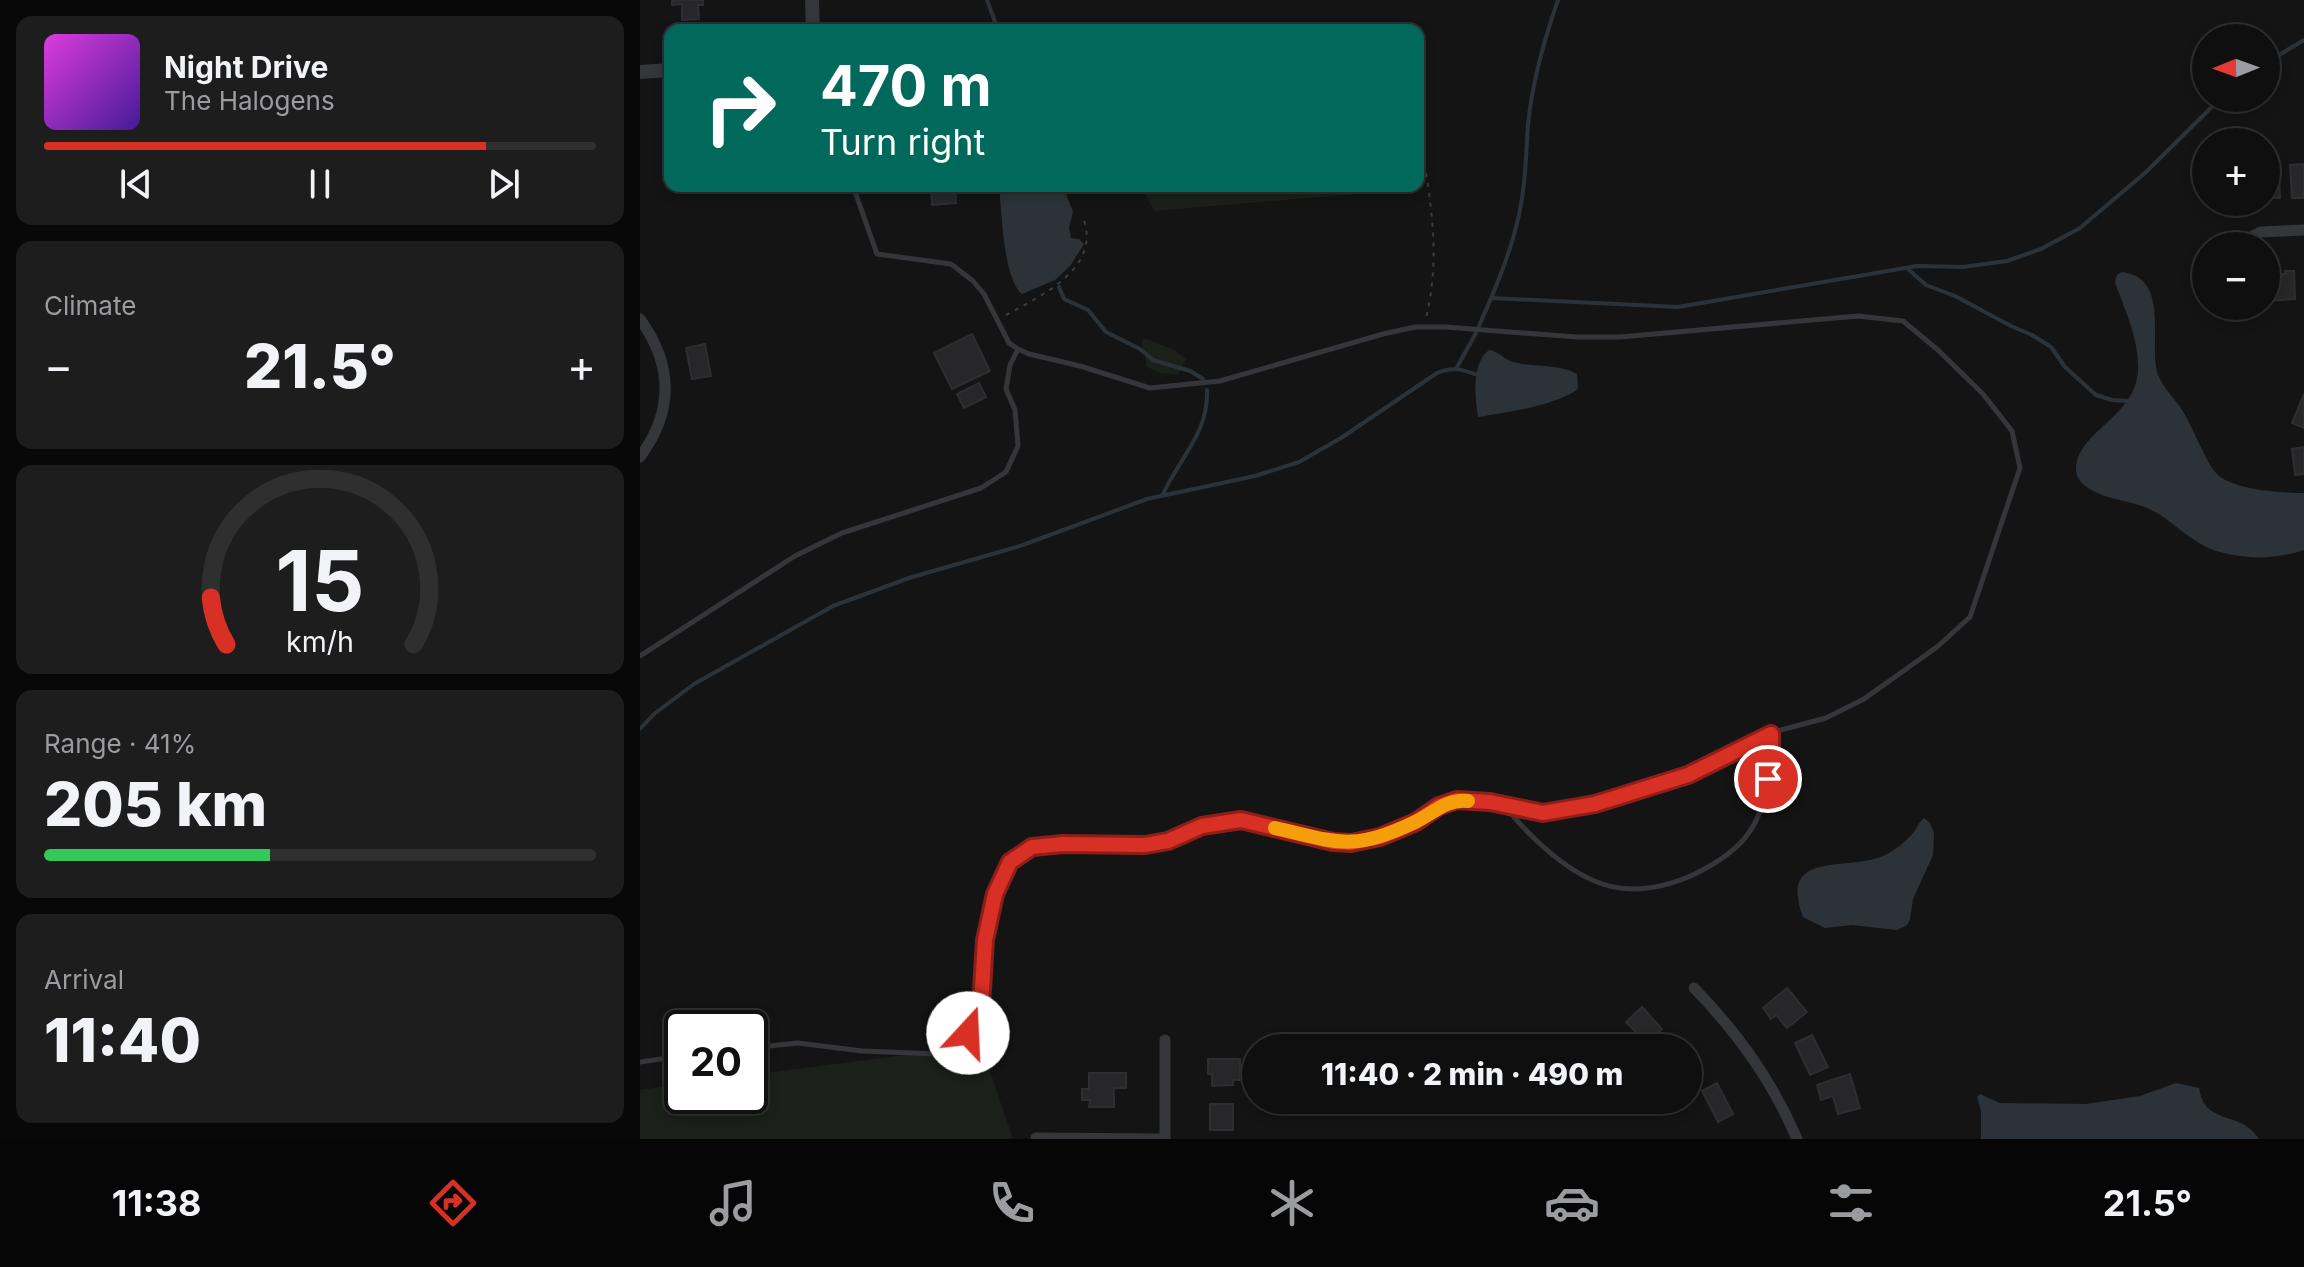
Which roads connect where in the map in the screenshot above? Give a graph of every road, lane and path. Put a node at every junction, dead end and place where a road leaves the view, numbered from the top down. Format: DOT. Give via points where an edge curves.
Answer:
graph roads {
  1 [pos="812,0"];
  2 [pos="813,24"];
  3 [pos="664,70"];
  4 [pos="640,72"];
  5 [pos="1426,173"];
  6 [pos="855,192"];
  7 [pos="1084,220"];
  8 [pos="2304,230"];
  9 [pos="2261,232"];
  10 [pos="998,318"];
  11 [pos="640,319"];
  12 [pos="1424,327"];
  13 [pos="1018,349"];
  14 [pos="640,457"];
  15 [pos="640,656"];
  16 [pos="1771,734"];
  17 [pos="1507,806"];
  18 [pos="1694,988"];
  19 [pos="1165,1040"];
  20 [pos="768,1046"];
  21 [pos="664,1059"];
  22 [pos="640,1062"];
  23 [pos="1036,1138"];
  24 [pos="1165,1139"];
  25 [pos="1797,1139"];
  1 -- 2 [label="street"];
  3 -- 4 [label="street"];
  5 -- 12 [label="path" via="1435,253"];
  6 -- 10 [label="lane" via="877,254 951,264 973,281"];
  7 -- 10 [label="path" via="1087,242 1074,271"];
  8 -- 9 [label="street"];
  10 -- 13 [label="lane" via="1009,343"];
  11 -- 14 [label="street" via="659,352 665,389 659,425"];
  12 -- 13 [label="lane" via="1220,381 1150,388"];
  12 -- 16 [label="lane" via="1620,337 1858,316 1888,319 1903,321 1983,394 2012,431 2020,468 1970,617 1864,699 1826,718"];
  13 -- 15 [label="lane" via="1006,389 1015,410 1018,446 1006,472 981,488 842,533 795,556"];
  16 -- 17 [label="lane" via="1688,775 1595,804 1543,813"];
  16 -- 17 [label="lane" via="1764,798 1749,833 1718,863 1642,891 1585,877 1556,858"];
  17 -- 20 [label="lane" via="1457,800 1380,837 1351,843 1241,820 1202,826 1145,845 1032,847 1010,862 995,894 985,940 981,1006 957,1045 938,1054 798,1043"];
  18 -- 25 [label="street" via="1739,1038"];
  19 -- 24 [label="street"];
  21 -- 22 [label="lane"];
  23 -- 24 [label="street"];
}
